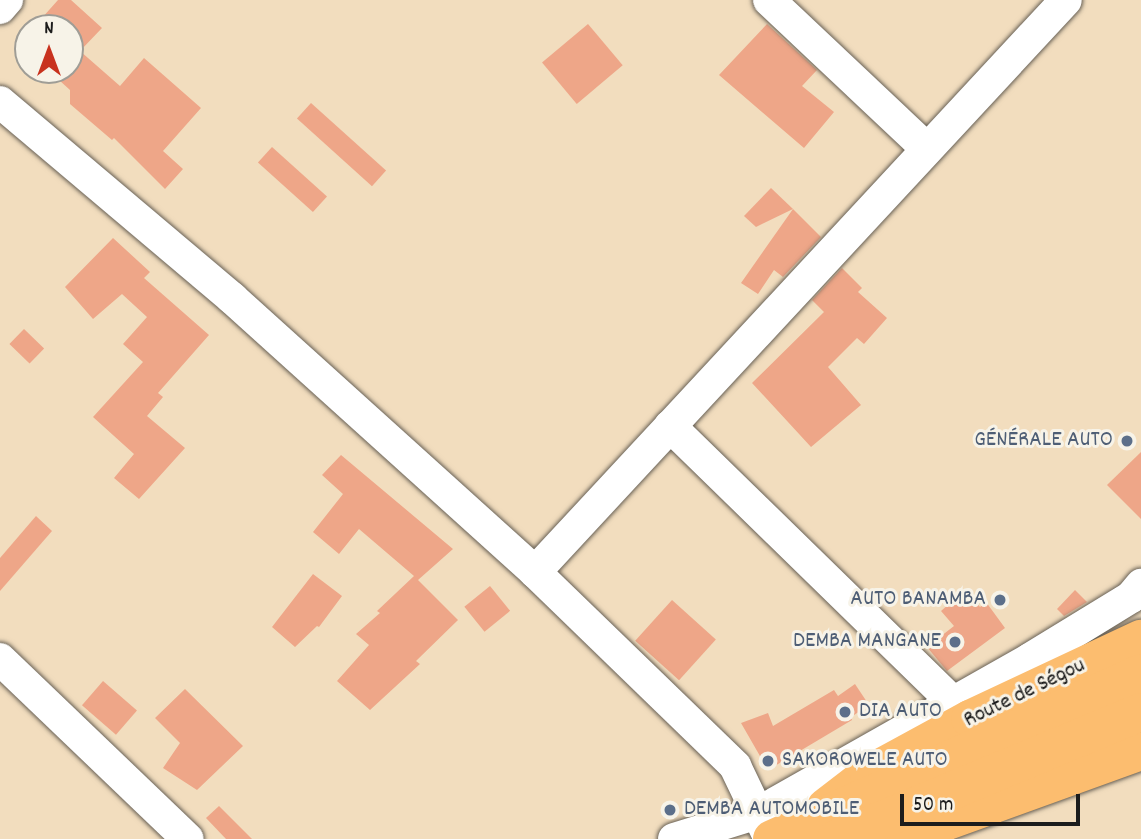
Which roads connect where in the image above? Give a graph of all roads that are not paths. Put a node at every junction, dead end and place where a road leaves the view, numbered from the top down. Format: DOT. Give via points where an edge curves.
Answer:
graph roads {
  1 [pos="7,0"];
  2 [pos="769,0"];
  3 [pos="1066,0"];
  4 [pos="0,8"];
  5 [pos="0,102"];
  6 [pos="927,149"];
  7 [pos="670,426"];
  8 [pos="534,572"];
  9 [pos="1141,585"];
  10 [pos="1141,639"];
  11 [pos="0,659"];
  12 [pos="1141,673"];
  13 [pos="962,710"];
  14 [pos="1141,712"];
  15 [pos="1141,751"];
  16 [pos="838,823"];
  17 [pos="767,830"];
  18 [pos="188,839"];
  19 [pos="674,839"];
  20 [pos="898,839"];
  1 -- 4 [label="street"];
  2 -- 6 [label="street"];
  3 -- 6 [label="street"];
  5 -- 8 [label="street" via="232,298"];
  6 -- 7 [label="street"];
  7 -- 8 [label="street"];
  7 -- 13 [label="street"];
  8 -- 17 [label="street" via="735,766"];
  9 -- 13 [label="street" via="1131,597"];
  10 -- 13 [label="main road, Route de Ségou"];
  11 -- 18 [label="street"];
  12 -- 16 [label="main road, Route de Ségou"];
  13 -- 16 [label="main road, Route de Ségou" via="869,774"];
  13 -- 17 [label="street"];
  14 -- 16 [label="main road, Route de Ségou"];
  15 -- 20 [label="main road"];
  16 -- 17 [label="main road, Route de Ségou"];
  17 -- 19 [label="street"];
}
